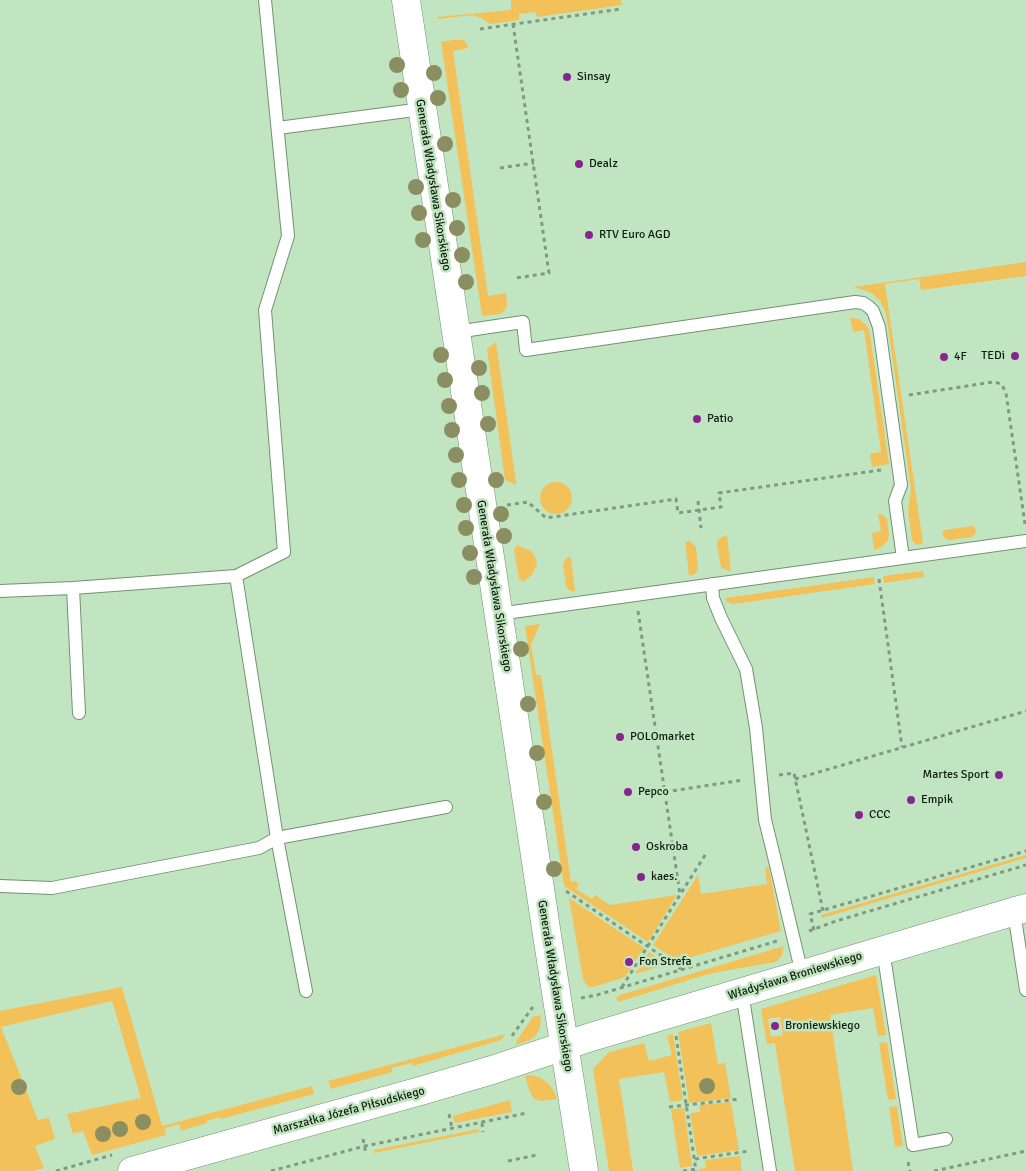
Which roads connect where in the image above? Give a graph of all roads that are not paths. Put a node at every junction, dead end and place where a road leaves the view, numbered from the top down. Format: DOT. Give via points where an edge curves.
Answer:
graph roads {
  1 [pos="265,0"];
  2 [pos="406,0"];
  3 [pos="422,110"];
  4 [pos="278,128"];
  5 [pos="456,332"];
  6 [pos="1026,535"];
  7 [pos="903,558"];
  8 [pos="236,576"];
  9 [pos="712,584"];
  10 [pos="72,588"];
  11 [pos="0,591"];
  12 [pos="498,614"];
  13 [pos="79,713"];
  14 [pos="446,807"];
  15 [pos="278,838"];
  16 [pos="0,886"];
  17 [pos="1020,910"];
  18 [pos="884,950"];
  19 [pos="802,974"];
  20 [pos="1026,990"];
  21 [pos="306,991"];
  22 [pos="742,992"];
  23 [pos="564,1046"];
  24 [pos="946,1139"];
  25 [pos="132,1171"];
  26 [pos="584,1171"];
  27 [pos="770,1171"];
  1 -- 4 [label="lane"];
  2 -- 3 [label="street, Generała Władysława Sikorskiego"];
  3 -- 4 [label="lane"];
  3 -- 5 [label="street, Generała Władysława Sikorskiego"];
  4 -- 8 [label="lane" via="288,236 265,310 284,552"];
  5 -- 7 [label="lane" via="523,322 526,350 863,303 873,312 878,327 901,485 896,501"];
  5 -- 12 [label="street, Generała Władysława Sikorskiego"];
  6 -- 7 [label="lane"];
  7 -- 9 [label="lane"];
  8 -- 10 [label="lane"];
  8 -- 15 [label="lane"];
  9 -- 12 [label="lane"];
  9 -- 19 [label="lane" via="713,598 746,669 756,728 765,820"];
  10 -- 11 [label="lane"];
  10 -- 13 [label="lane"];
  12 -- 23 [label="street, Generała Władysława Sikorskiego"];
  14 -- 15 [label="lane"];
  15 -- 16 [label="lane" via="259,848 52,888"];
  15 -- 21 [label="lane"];
  17 -- 18 [label="street, Władysława Broniewskiego"];
  17 -- 20 [label="lane"];
  18 -- 19 [label="street, Władysława Broniewskiego"];
  18 -- 24 [label="lane" via="914,1145"];
  19 -- 22 [label="street, Władysława Broniewskiego"];
  22 -- 23 [label="street, Władysława Broniewskiego"];
  22 -- 27 [label="lane"];
  23 -- 25 [label="street, Marszałka Józefa Piłsudskiego" via="191,1159"];
  23 -- 26 [label="street, Generała Władysława Sikorskiego"];
}
